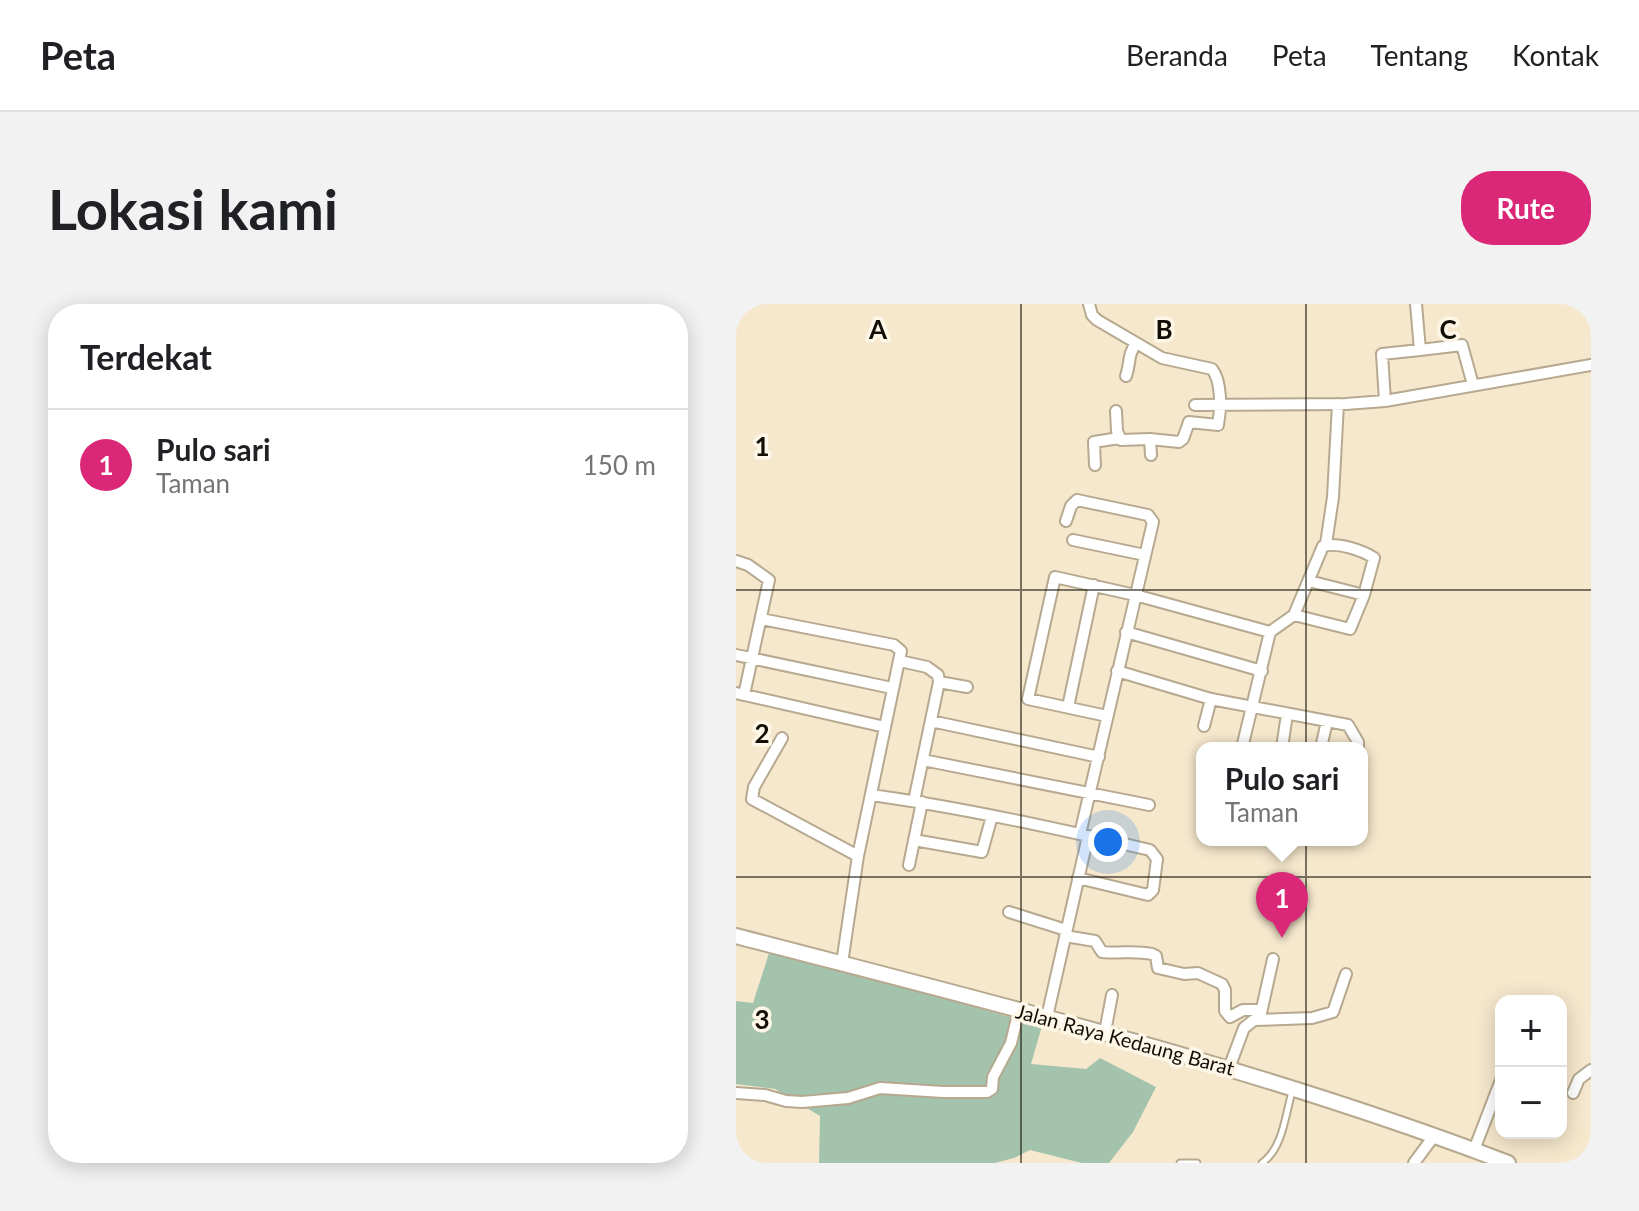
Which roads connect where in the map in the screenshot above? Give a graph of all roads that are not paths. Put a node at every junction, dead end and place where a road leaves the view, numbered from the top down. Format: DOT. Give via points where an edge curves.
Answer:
graph roads {
  1 [pos="1089,304"];
  2 [pos="1416,304"];
  3 [pos="1136,343"];
  4 [pos="1420,350"];
  5 [pos="1591,365"];
  6 [pos="1126,376"];
  7 [pos="1473,385"];
  8 [pos="1385,401"];
  9 [pos="1219,404"];
  10 [pos="1338,404"];
  11 [pos="1195,405"];
  12 [pos="1116,411"];
  13 [pos="1119,438"];
  14 [pos="1150,439"];
  15 [pos="1151,455"];
  16 [pos="1095,465"];
  17 [pos="1066,521"];
  18 [pos="1073,540"];
  19 [pos="1326,544"];
  20 [pos="1145,555"];
  21 [pos="736,561"];
  22 [pos="1309,581"];
  23 [pos="1094,585"];
  24 [pos="1135,595"];
  25 [pos="1364,595"];
  26 [pos="1294,615"];
  27 [pos="761,619"];
  28 [pos="1126,632"];
  29 [pos="1270,632"];
  30 [pos="736,655"];
  31 [pos="752,659"];
  32 [pos="900,661"];
  33 [pos="1117,671"];
  34 [pos="1262,671"];
  35 [pos="939,682"];
  36 [pos="967,687"];
  37 [pos="892,688"];
  38 [pos="740,694"];
  39 [pos="1211,699"];
  40 [pos="1068,707"];
  41 [pos="1252,708"];
  42 [pos="1287,714"];
  43 [pos="1107,716"];
  44 [pos="931,721"];
  45 [pos="1327,721"];
  46 [pos="1204,726"];
  47 [pos="885,727"];
  48 [pos="782,738"];
  49 [pos="1244,742"];
  50 [pos="1283,742"];
  51 [pos="1322,742"];
  52 [pos="1358,742"];
  53 [pos="1099,757"];
  54 [pos="923,760"];
  55 [pos="871,795"];
  56 [pos="1090,796"];
  57 [pos="918,801"];
  58 [pos="1149,805"];
  59 [pos="992,816"];
  60 [pos="1084,835"];
  61 [pos="914,840"];
  62 [pos="858,856"];
  63 [pos="909,865"];
  64 [pos="1078,878"];
  65 [pos="1009,912"];
  66 [pos="1066,933"];
  67 [pos="736,936"];
  68 [pos="1273,959"];
  69 [pos="842,963"];
  70 [pos="1346,974"];
  71 [pos="1112,995"];
  72 [pos="1019,1010"];
  73 [pos="1261,1014"];
  74 [pos="1047,1017"];
  75 [pos="1105,1032"];
  76 [pos="1229,1068"];
  77 [pos="1591,1070"];
  78 [pos="1293,1087"];
  79 [pos="736,1093"];
  80 [pos="1573,1093"];
  81 [pos="1495,1096"];
  82 [pos="1434,1136"];
  83 [pos="1474,1150"];
  84 [pos="1180,1163"];
  85 [pos="1197,1163"];
  86 [pos="1262,1163"];
  87 [pos="1414,1163"];
  88 [pos="1508,1163"];
  1 -- 3 [label="street" via="1097,320"];
  2 -- 4 [label="street"];
  3 -- 6 [label="street" via="1128,355"];
  3 -- 9 [label="street" via="1162,358 1212,369"];
  4 -- 7 [label="street" via="1462,345"];
  4 -- 8 [label="street" via="1382,354"];
  5 -- 7 [label="street"];
  7 -- 8 [label="street"];
  8 -- 10 [label="street"];
  9 -- 10 [label="street"];
  9 -- 11 [label="street"];
  9 -- 14 [label="street" via="1218,425 1189,422 1179,442"];
  10 -- 19 [label="street"];
  12 -- 13 [label="street"];
  13 -- 14 [label="street"];
  13 -- 16 [label="street" via="1094,442"];
  14 -- 15 [label="street"];
  17 -- 20 [label="street" via="1077,500 1148,515 1153,522"];
  18 -- 20 [label="street"];
  19 -- 22 [label="street"];
  19 -- 25 [label="street" via="1374,558"];
  20 -- 24 [label="street"];
  21 -- 27 [label="street" via="769,580"];
  22 -- 25 [label="street"];
  22 -- 26 [label="street"];
  23 -- 24 [label="street"];
  23 -- 40 [label="street"];
  23 -- 40 [label="street" via="1055,577 1028,699"];
  24 -- 28 [label="street"];
  24 -- 29 [label="street"];
  25 -- 26 [label="street" via="1350,629"];
  26 -- 29 [label="street"];
  27 -- 31 [label="street"];
  27 -- 32 [label="street" via="894,645 900,649"];
  28 -- 33 [label="street"];
  28 -- 34 [label="street"];
  29 -- 34 [label="street"];
  30 -- 31 [label="street"];
  31 -- 37 [label="street"];
  31 -- 38 [label="street"];
  32 -- 35 [label="street" via="927,667"];
  32 -- 37 [label="street"];
  33 -- 39 [label="street"];
  33 -- 43 [label="street"];
  34 -- 41 [label="street"];
  35 -- 36 [label="street"];
  35 -- 44 [label="street"];
  37 -- 47 [label="street"];
  38 -- 47 [label="street"];
  39 -- 41 [label="street"];
  39 -- 46 [label="street"];
  40 -- 43 [label="street"];
  41 -- 42 [label="street"];
  41 -- 49 [label="street"];
  42 -- 45 [label="street"];
  42 -- 50 [label="street"];
  43 -- 53 [label="street"];
  44 -- 53 [label="street"];
  44 -- 54 [label="street"];
  45 -- 51 [label="street"];
  45 -- 52 [label="street" via="1349,725"];
  47 -- 55 [label="street"];
  48 -- 62 [label="street" via="752,799"];
  53 -- 56 [label="street"];
  54 -- 56 [label="street"];
  54 -- 57 [label="street"];
  55 -- 57 [label="street"];
  55 -- 62 [label="street"];
  56 -- 58 [label="street"];
  56 -- 60 [label="street"];
  57 -- 59 [label="street"];
  57 -- 61 [label="street"];
  59 -- 60 [label="street"];
  59 -- 61 [label="street" via="982,852"];
  60 -- 64 [label="street"];
  60 -- 64 [label="street" via="1153,851 1153,890 1145,895"];
  61 -- 63 [label="street"];
  62 -- 69 [label="street"];
  64 -- 66 [label="street"];
  65 -- 66 [label="street"];
  66 -- 73 [label="street" via="1095,941 1102,952 1152,954 1158,968 1198,973 1222,984 1230,1017 1243,1010"];
  66 -- 74 [label="street"];
  67 -- 69 [label="street, Jalan Raya Kedaung Barat"];
  68 -- 73 [label="street"];
  69 -- 72 [label="street, Jalan Raya Kedaung Barat"];
  70 -- 73 [label="street" via="1333,1012 1312,1018"];
  71 -- 75 [label="street"];
  72 -- 74 [label="street, Jalan Raya Kedaung Barat"];
  72 -- 79 [label="street" via="1011,1043 987,1092 880,1088 848,1098 802,1102"];
  73 -- 76 [label="street" via="1244,1028"];
  74 -- 75 [label="street, Jalan Raya Kedaung Barat"];
  75 -- 76 [label="street, Jalan Raya Kedaung Barat"];
  76 -- 78 [label="street, Jalan Raya Kedaung Barat"];
  77 -- 80 [label="street"];
  78 -- 82 [label="street, Jalan Raya Kedaung Barat"];
  78 -- 86 [label="lane" via="1278,1143"];
  81 -- 83 [label="street"];
  82 -- 83 [label="street, Jalan Raya Kedaung Barat"];
  82 -- 87 [label="street"];
  83 -- 88 [label="street, Jalan Raya Kedaung Barat"];
  84 -- 85 [label="lane"];
}
